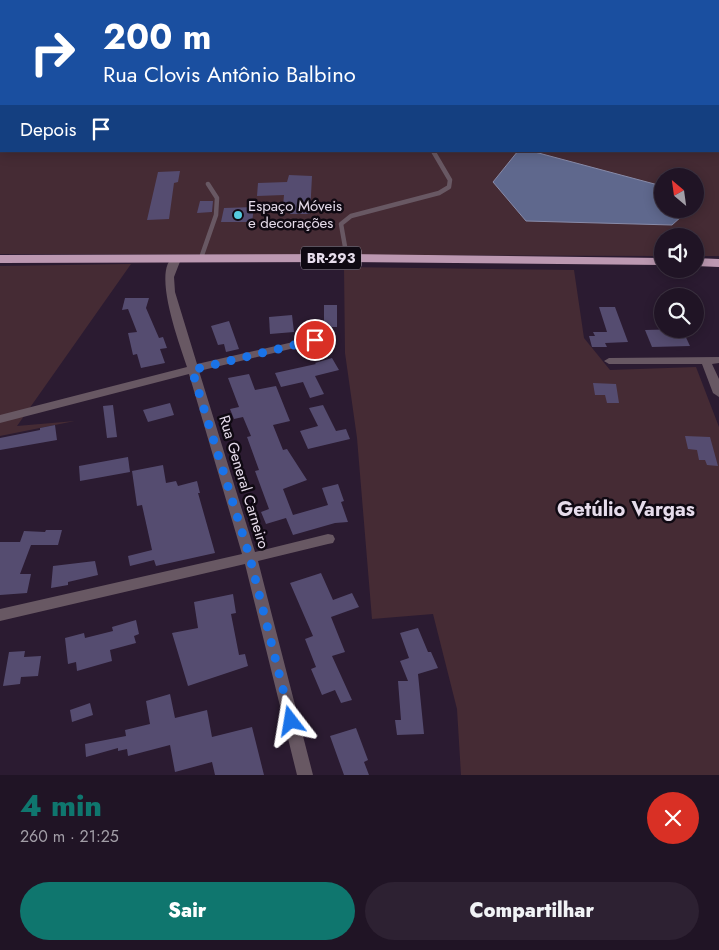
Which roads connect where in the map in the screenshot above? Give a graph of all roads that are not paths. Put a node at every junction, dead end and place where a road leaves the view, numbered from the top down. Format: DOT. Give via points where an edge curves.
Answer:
graph roads {
  1 [pos="434,152"];
  2 [pos="208,184"];
  3 [pos="201,258"];
  4 [pos="347,258"];
  5 [pos="0,259"];
  6 [pos="176,259"];
  7 [pos="654,262"];
  8 [pos="704,262"];
  9 [pos="719,263"];
  10 [pos="315,340"];
  11 [pos="719,360"];
  12 [pos="608,361"];
  13 [pos="706,361"];
  14 [pos="192,370"];
  15 [pos="719,393"];
  16 [pos="0,419"];
  17 [pos="328,538"];
  18 [pos="250,558"];
  19 [pos="0,615"];
  20 [pos="304,775"];
  1 -- 4 [label="lane" via="450,180 448,187 440,193 350,216 342,224"];
  2 -- 3 [label="lane" via="217,198 216,215"];
  3 -- 4 [label="highway, BR-293"];
  3 -- 6 [label="highway, BR-293"];
  4 -- 7 [label="highway, BR-293"];
  5 -- 6 [label="highway, BR-293"];
  6 -- 14 [label="street, Rua General Carneiro" via="169,276 170,292"];
  8 -- 9 [label="highway"];
  10 -- 14 [label="street"];
  11 -- 13 [label="street"];
  12 -- 13 [label="street"];
  13 -- 15 [label="street"];
  14 -- 16 [label="street"];
  14 -- 18 [label="street, Rua General Carneiro"];
  17 -- 18 [label="street"];
  18 -- 19 [label="street"];
  18 -- 20 [label="street, Rua General Carneiro"];
}
